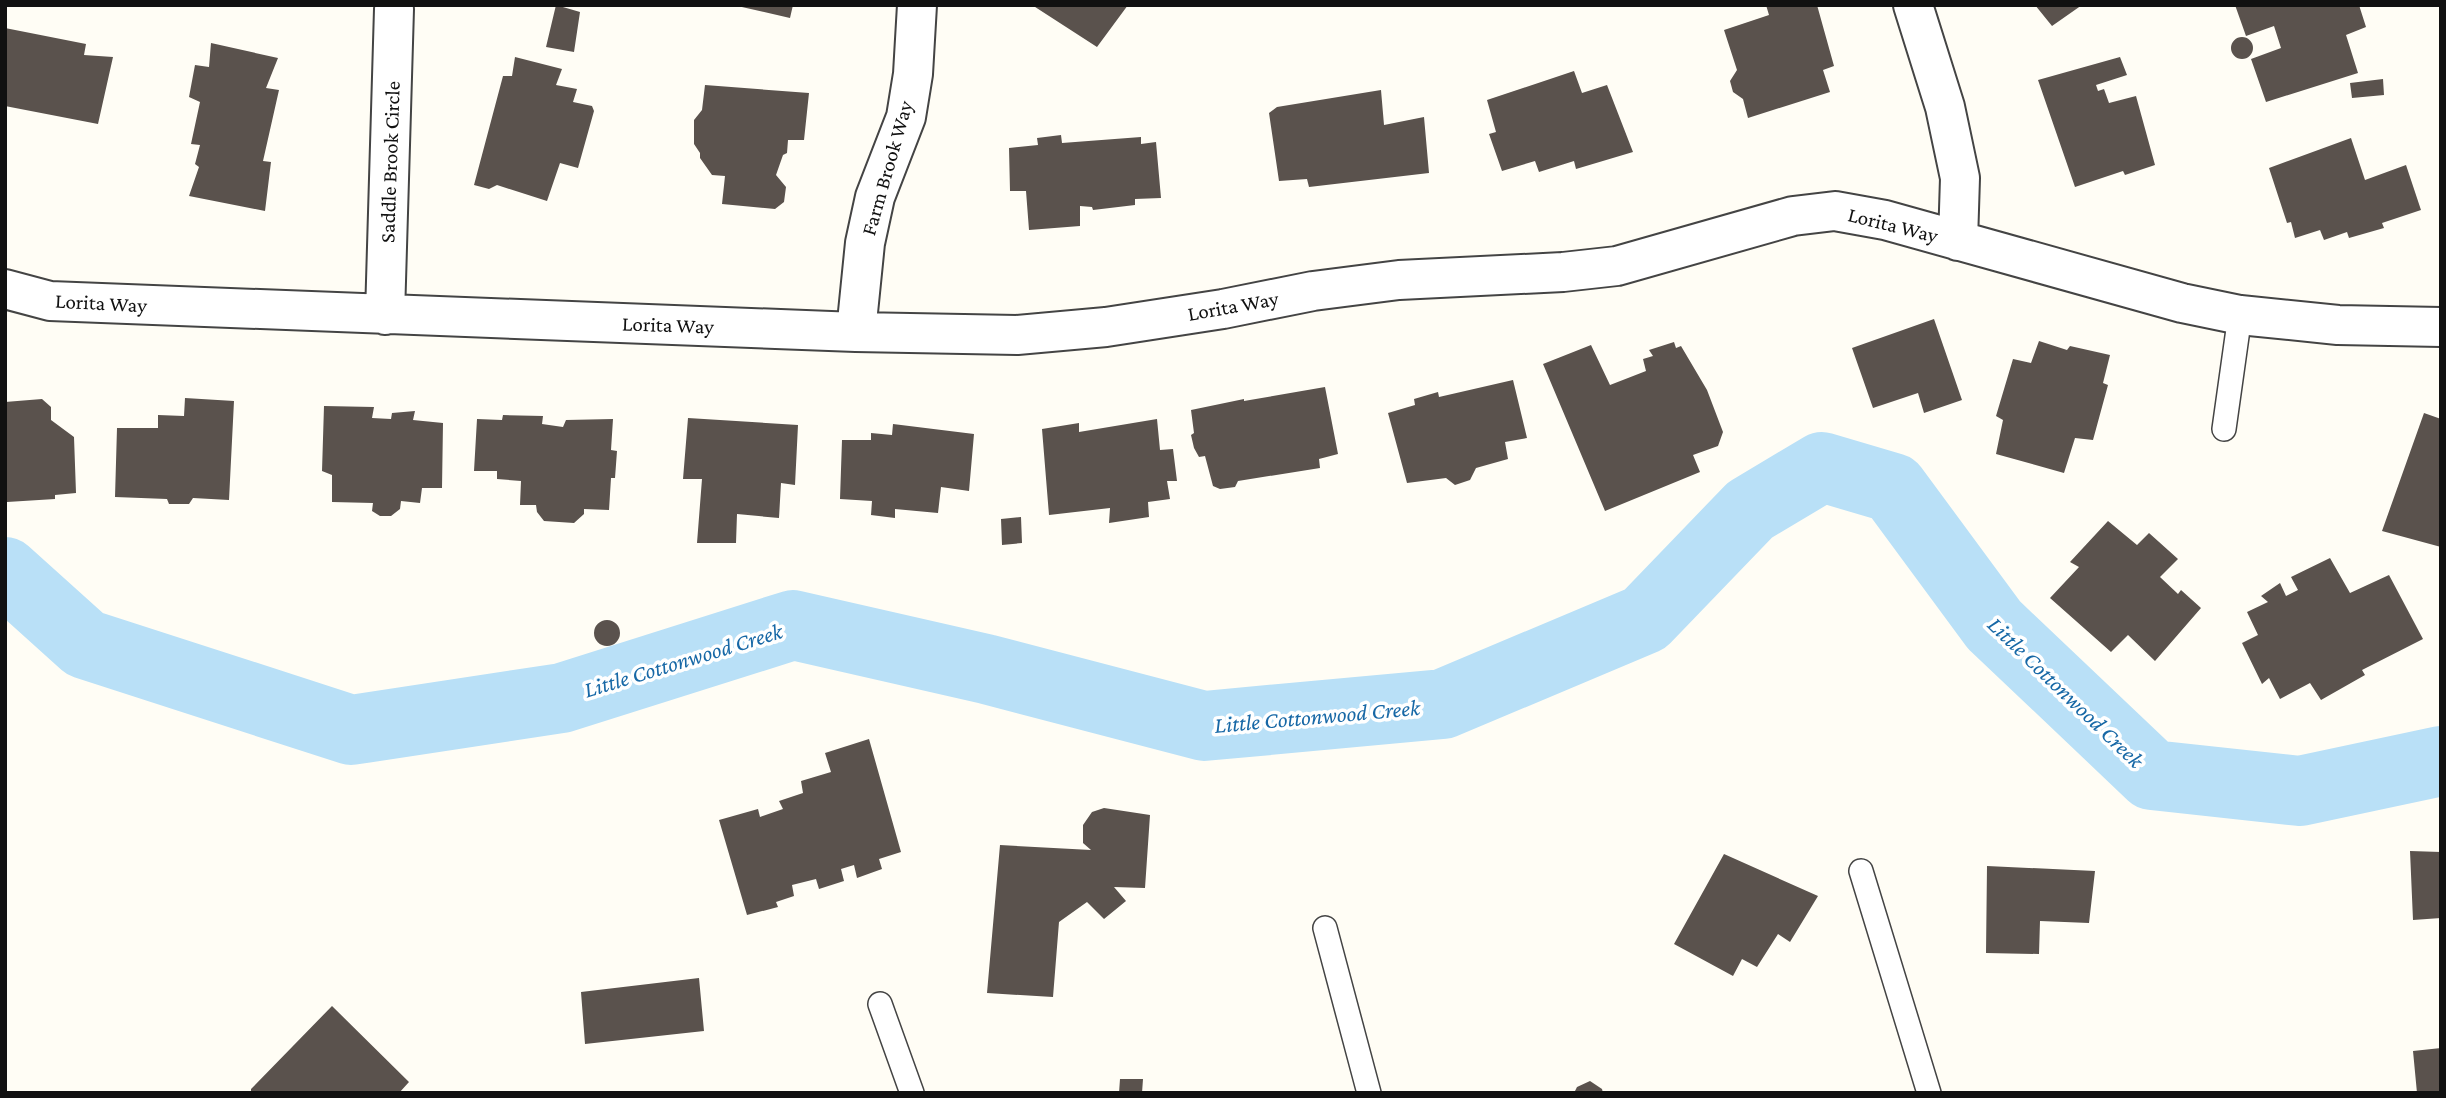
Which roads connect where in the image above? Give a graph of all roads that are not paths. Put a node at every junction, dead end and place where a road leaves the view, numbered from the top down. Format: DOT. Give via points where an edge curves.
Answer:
graph roads {
  1 [pos="917,5"];
  2 [pos="1913,5"];
  3 [pos="394,9"];
  4 [pos="1958,241"];
  5 [pos="5,289"];
  6 [pos="385,315"];
  7 [pos="2240,315"];
  8 [pos="2441,327"];
  9 [pos="856,332"];
  10 [pos="2224,429"];
  11 [pos="1861,871"];
  12 [pos="1325,929"];
  13 [pos="880,1004"];
  14 [pos="912,1093"];
  15 [pos="1368,1093"];
  16 [pos="1928,1093"];
  1 -- 9 [label="street, Farm Brook Way" via="906,117 875,197"];
  2 -- 4 [label="street" via="1945,107 1960,178"];
  3 -- 6 [label="street, Saddle Brook Circle"];
  4 -- 7 [label="street, Lorita Way"];
  4 -- 9 [label="street, Lorita Way" via="1835,211 1793,216 1617,266 1399,280 1106,327 1030,334"];
  5 -- 6 [label="street, Lorita Way" via="50,301"];
  6 -- 9 [label="street, Lorita Way"];
  7 -- 8 [label="street, Lorita Way" via="2338,325"];
  7 -- 10 [label="lane"];
  11 -- 16 [label="lane"];
  12 -- 15 [label="lane"];
  13 -- 14 [label="lane"];
}
